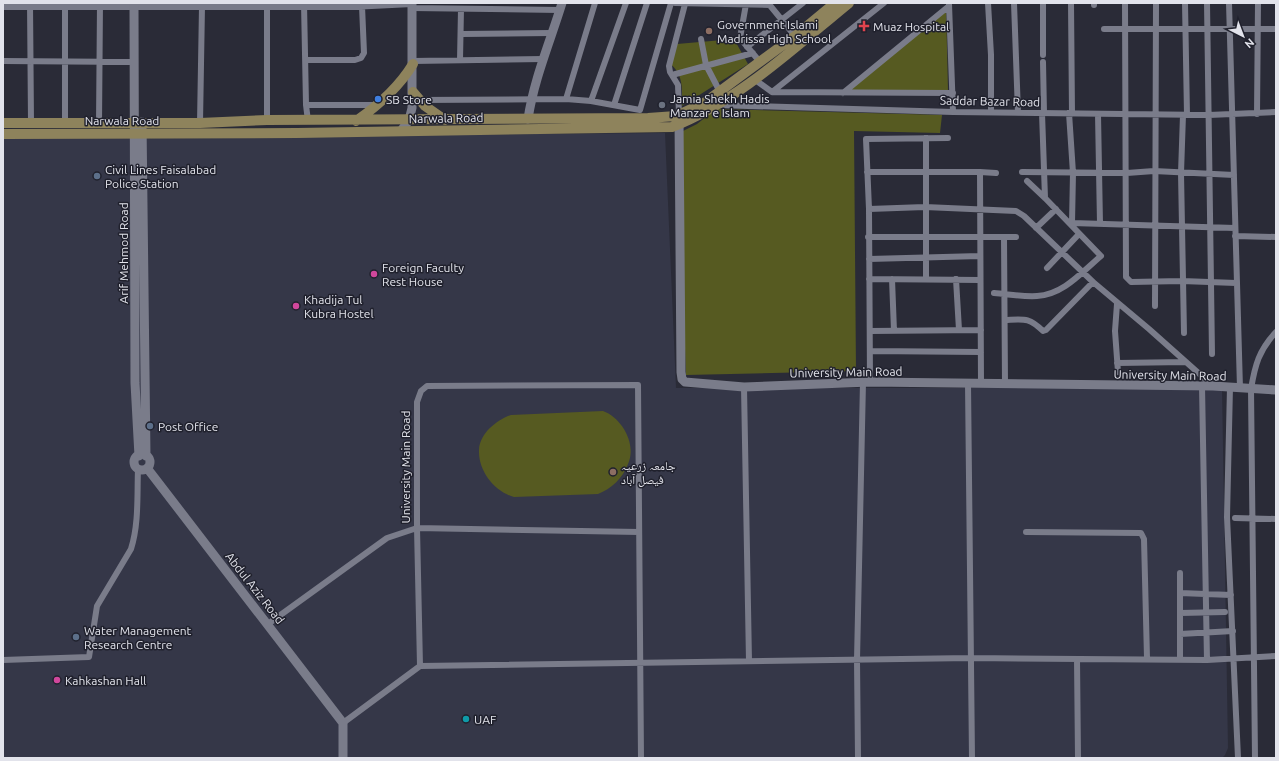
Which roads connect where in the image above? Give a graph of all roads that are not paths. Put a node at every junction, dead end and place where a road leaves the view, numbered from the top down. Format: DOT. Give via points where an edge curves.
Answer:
graph roads {
  1 [pos="595,3"];
  2 [pos="626,3"];
  3 [pos="647,3"];
  4 [pos="671,3"];
  5 [pos="675,3"];
  6 [pos="803,3"];
  7 [pos="835,3"];
  8 [pos="849,3"];
  9 [pos="884,3"];
  10 [pos="988,3"];
  11 [pos="1014,3"];
  12 [pos="1043,3"];
  13 [pos="1071,3"];
  14 [pos="1125,3"];
  15 [pos="1156,3"];
  16 [pos="1185,3"];
  17 [pos="1207,3"];
  18 [pos="1229,3"];
  19 [pos="1258,3"];
  20 [pos="242,4"];
  21 [pos="267,4"];
  22 [pos="304,4"];
  23 [pos="338,4"];
  24 [pos="381,4"];
  25 [pos="685,4"];
  26 [pos="746,4"];
  27 [pos="769,4"];
  28 [pos="30,5"];
  29 [pos="65,5"];
  30 [pos="100,5"];
  31 [pos="134,5"];
  32 [pos="166,5"];
  33 [pos="191,5"];
  34 [pos="217,5"];
  35 [pos="351,5"];
  36 [pos="412,5"];
  37 [pos="949,5"];
  38 [pos="202,6"];
  39 [pos="362,6"];
  40 [pos="478,6"];
  41 [pos="561,6"];
  42 [pos="3,7"];
  43 [pos="462,9"];
  44 [pos="782,20"];
  45 [pos="1125,28"];
  46 [pos="1104,29"];
  47 [pos="1156,29"];
  48 [pos="1186,29"];
  49 [pos="1208,29"];
  50 [pos="1229,29"];
  51 [pos="1258,29"];
  52 [pos="1276,29"];
  53 [pos="551,33"];
  54 [pos="462,34"];
  55 [pos="795,36"];
  56 [pos="701,39"];
  57 [pos="747,47"];
  58 [pos="753,53"];
  59 [pos="1043,54"];
  60 [pos="543,59"];
  61 [pos="306,60"];
  62 [pos="460,60"];
  63 [pos="3,61"];
  64 [pos="99,61"];
  65 [pos="30,62"];
  66 [pos="64,62"];
  67 [pos="134,62"];
  68 [pos="413,62"];
  69 [pos="760,62"];
  70 [pos="1043,62"];
  71 [pos="706,65"];
  72 [pos="672,75"];
  73 [pos="754,79"];
  74 [pos="720,92"];
  75 [pos="772,92"];
  76 [pos="843,93"];
  77 [pos="953,93"];
  78 [pos="415,97"];
  79 [pos="566,99"];
  80 [pos="531,100"];
  81 [pos="592,100"];
  82 [pos="704,103"];
  83 [pos="306,105"];
  84 [pos="377,105"];
  85 [pos="614,105"];
  86 [pos="718,105"];
  87 [pos="953,112"];
  88 [pos="991,112"];
  89 [pos="1276,112"];
  90 [pos="1018,113"];
  91 [pos="1043,113"];
  92 [pos="1071,114"];
  93 [pos="1098,114"];
  94 [pos="1125,114"];
  95 [pos="1233,114"];
  96 [pos="1257,114"];
  97 [pos="1156,115"];
  98 [pos="1185,115"];
  99 [pos="1209,116"];
  100 [pos="528,119"];
  101 [pos="267,120"];
  102 [pos="409,120"];
  103 [pos="444,120"];
  104 [pos="678,120"];
  105 [pos="308,121"];
  106 [pos="356,121"];
  107 [pos="31,122"];
  108 [pos="3,123"];
  109 [pos="65,123"];
  110 [pos="200,123"];
  111 [pos="99,124"];
  112 [pos="139,128"];
  113 [pos="401,132"];
  114 [pos="3,134"];
  115 [pos="926,138"];
  116 [pos="948,138"];
  117 [pos="1154,171"];
  118 [pos="867,172"];
  119 [pos="926,172"];
  120 [pos="980,172"];
  121 [pos="1022,172"];
  122 [pos="1044,172"];
  123 [pos="996,173"];
  124 [pos="1073,173"];
  125 [pos="1100,173"];
  126 [pos="1181,173"];
  127 [pos="1127,174"];
  128 [pos="1210,174"];
  129 [pos="1234,175"];
  130 [pos="1027,181"];
  131 [pos="1045,198"];
  132 [pos="925,207"];
  133 [pos="869,209"];
  134 [pos="980,209"];
  135 [pos="1056,209"];
  136 [pos="1100,224"];
  137 [pos="1127,225"];
  138 [pos="1154,226"];
  139 [pos="1210,227"];
  140 [pos="1036,228"];
  141 [pos="1182,228"];
  142 [pos="1235,228"];
  143 [pos="1079,234"];
  144 [pos="926,236"];
  145 [pos="980,236"];
  146 [pos="1235,236"];
  147 [pos="868,237"];
  148 [pos="1004,237"];
  149 [pos="1016,237"];
  150 [pos="1276,237"];
  151 [pos="1062,252"];
  152 [pos="980,256"];
  153 [pos="926,259"];
  154 [pos="869,260"];
  155 [pos="1046,268"];
  156 [pos="1082,272"];
  157 [pos="869,279"];
  158 [pos="892,279"];
  159 [pos="926,279"];
  160 [pos="956,279"];
  161 [pos="980,280"];
  162 [pos="1182,281"];
  163 [pos="1093,282"];
  164 [pos="1155,282"];
  165 [pos="1211,282"];
  166 [pos="1236,283"];
  167 [pos="994,293"];
  168 [pos="1005,294"];
  169 [pos="140,295"];
  170 [pos="1117,304"];
  171 [pos="1155,306"];
  172 [pos="1005,320"];
  173 [pos="959,330"];
  174 [pos="981,330"];
  175 [pos="870,331"];
  176 [pos="894,331"];
  177 [pos="1276,332"];
  178 [pos="1184,333"];
  179 [pos="870,351"];
  180 [pos="981,352"];
  181 [pos="1212,354"];
  182 [pos="145,361"];
  183 [pos="135,362"];
  184 [pos="1186,362"];
  185 [pos="1117,363"];
  186 [pos="1118,372"];
  187 [pos="867,382"];
  188 [pos="968,383"];
  189 [pos="981,383"];
  190 [pos="1005,384"];
  191 [pos="1202,386"];
  192 [pos="1213,386"];
  193 [pos="744,387"];
  194 [pos="1230,387"];
  195 [pos="1240,388"];
  196 [pos="1251,388"];
  197 [pos="1276,390"];
  198 [pos="142,456"];
  199 [pos="142,468"];
  200 [pos="1235,518"];
  201 [pos="1252,518"];
  202 [pos="1276,519"];
  203 [pos="417,528"];
  204 [pos="639,532"];
  205 [pos="1026,532"];
  206 [pos="1180,573"];
  207 [pos="1180,593"];
  208 [pos="1206,594"];
  209 [pos="1231,595"];
  210 [pos="1225,612"];
  211 [pos="1180,613"];
  212 [pos="1206,613"];
  213 [pos="268,624"];
  214 [pos="1233,631"];
  215 [pos="1206,632"];
  216 [pos="1180,634"];
  217 [pos="1252,656"];
  218 [pos="1276,656"];
  219 [pos="971,658"];
  220 [pos="1147,658"];
  221 [pos="1234,658"];
  222 [pos="1077,659"];
  223 [pos="1180,659"];
  224 [pos="3,660"];
  225 [pos="857,660"];
  226 [pos="1207,660"];
  227 [pos="749,661"];
  228 [pos="641,662"];
  229 [pos="420,666"];
  230 [pos="343,723"];
  231 [pos="343,758"];
  232 [pos="641,758"];
  233 [pos="858,758"];
  234 [pos="972,758"];
  235 [pos="1078,758"];
  236 [pos="1238,758"];
  237 [pos="1255,758"];
  1 -- 79 [label="street"];
  2 -- 81 [label="street"];
  3 -- 85 [label="street"];
  4 -- 85 [label="street" via="640,110"];
  5 -- 25 [label="street"];
  6 -- 44 [label="street"];
  7 -- 55 [label="main road, Narwala Road"];
  8 -- 73 [label="main road, Narwala Road"];
  9 -- 75 [label="street"];
  10 -- 88 [label="street" via="992,55"];
  11 -- 90 [label="street"];
  12 -- 59 [label="street"];
  13 -- 92 [label="street"];
  14 -- 45 [label="street"];
  15 -- 47 [label="street"];
  16 -- 48 [label="street"];
  17 -- 49 [label="street"];
  18 -- 50 [label="street"];
  19 -- 51 [label="street"];
  20 -- 21 [label="street"];
  20 -- 34 [label="street"];
  21 -- 22 [label="street"];
  21 -- 101 [label="street"];
  22 -- 23 [label="street"];
  22 -- 61 [label="street"];
  23 -- 35 [label="street"];
  24 -- 36 [label="street"];
  24 -- 39 [label="street"];
  25 -- 26 [label="street"];
  25 -- 72 [label="street" via="669,66"];
  26 -- 27 [label="street"];
  26 -- 57 [label="street" via="740,38"];
  27 -- 44 [label="street"];
  28 -- 29 [label="street"];
  28 -- 42 [label="street"];
  28 -- 65 [label="street"];
  29 -- 30 [label="street"];
  29 -- 66 [label="street"];
  30 -- 31 [label="street"];
  30 -- 64 [label="street"];
  31 -- 32 [label="street"];
  31 -- 67 [label="street"];
  32 -- 33 [label="street"];
  33 -- 38 [label="street"];
  34 -- 38 [label="street"];
  35 -- 39 [label="street"];
  36 -- 43 [label="street"];
  36 -- 68 [label="street"];
  37 -- 76 [label="street"];
  37 -- 77 [label="street"];
  38 -- 110 [label="street"];
  39 -- 61 [label="street" via="364,54 361,58"];
  40 -- 41 [label="street"];
  40 -- 43 [label="street"];
  41 -- 53 [label="street"];
  43 -- 54 [label="street"];
  44 -- 55 [label="street"];
  44 -- 57 [label="street"];
  45 -- 46 [label="street"];
  45 -- 47 [label="street"];
  45 -- 94 [label="street"];
  47 -- 48 [label="street"];
  47 -- 97 [label="street"];
  48 -- 49 [label="street"];
  48 -- 98 [label="street"];
  49 -- 50 [label="street"];
  49 -- 99 [label="street"];
  50 -- 51 [label="street"];
  50 -- 95 [label="street"];
  51 -- 52 [label="street"];
  51 -- 96 [label="street"];
  53 -- 54 [label="street"];
  53 -- 60 [label="street"];
  54 -- 62 [label="street"];
  55 -- 69 [label="main road, Narwala Road"];
  56 -- 71 [label="street"];
  57 -- 58 [label="street"];
  58 -- 69 [label="street"];
  58 -- 71 [label="street"];
  60 -- 62 [label="street"];
  60 -- 80 [label="street"];
  61 -- 83 [label="street"];
  62 -- 68 [label="street"];
  63 -- 65 [label="street"];
  64 -- 66 [label="street"];
  64 -- 67 [label="street"];
  64 -- 111 [label="street"];
  65 -- 66 [label="street"];
  65 -- 107 [label="street"];
  66 -- 109 [label="street"];
  67 -- 112 [label="street"];
  68 -- 78 [label="street"];
  68 -- 84 [label="main road" via="395,88"];
  69 -- 74 [label="main road, Narwala Road"];
  70 -- 91 [label="street"];
  71 -- 72 [label="street"];
  71 -- 74 [label="street"];
  72 -- 104 [label="street" via="678,85"];
  73 -- 75 [label="street"];
  73 -- 86 [label="main road, Narwala Road"];
  74 -- 82 [label="main road, Narwala Road"];
  75 -- 76 [label="street"];
  76 -- 77 [label="street"];
  77 -- 87 [label="street"];
  78 -- 80 [label="street"];
  78 -- 102 [label="street"];
  78 -- 103 [label="main road"];
  79 -- 80 [label="street"];
  79 -- 81 [label="street"];
  80 -- 100 [label="street"];
  81 -- 85 [label="street"];
  82 -- 86 [label="street, Saddar Bazar Road"];
  82 -- 104 [label="main road, Narwala Road"];
  83 -- 84 [label="street"];
  83 -- 105 [label="street"];
  84 -- 106 [label="main road"];
  86 -- 87 [label="street, Saddar Bazar Road"];
  86 -- 104 [label="main road, Narwala Road" via="699,116"];
  87 -- 88 [label="street, Saddar Bazar Road"];
  88 -- 90 [label="street, Saddar Bazar Road"];
  89 -- 96 [label="street, Saddar Bazar Road"];
  90 -- 91 [label="street, Saddar Bazar Road"];
  91 -- 92 [label="street, Saddar Bazar Road"];
  91 -- 122 [label="street"];
  92 -- 93 [label="street, Saddar Bazar Road"];
  92 -- 124 [label="street"];
  93 -- 94 [label="street, Saddar Bazar Road"];
  93 -- 125 [label="street"];
  94 -- 97 [label="street, Saddar Bazar Road"];
  94 -- 127 [label="street"];
  95 -- 96 [label="street, Saddar Bazar Road"];
  95 -- 99 [label="street, Saddar Bazar Road"];
  95 -- 129 [label="street"];
  97 -- 98 [label="street, Saddar Bazar Road"];
  97 -- 117 [label="street"];
  98 -- 99 [label="street, Saddar Bazar Road"];
  98 -- 126 [label="street"];
  99 -- 128 [label="street"];
  100 -- 103 [label="main road, Narwala Road"];
  100 -- 104 [label="main road, Narwala Road"];
  101 -- 105 [label="main road, Narwala Road"];
  101 -- 110 [label="main road, Narwala Road"];
  102 -- 103 [label="main road, Narwala Road"];
  102 -- 106 [label="main road, Narwala Road"];
  102 -- 113 [label="street"];
  104 -- 113 [label="main road, Narwala Road" via="672,127"];
  104 -- 193 [label="street, University Main Road" via="682,380 690,384"];
  105 -- 106 [label="main road, Narwala Road"];
  107 -- 108 [label="main road, Narwala Road"];
  107 -- 109 [label="main road, Narwala Road"];
  109 -- 111 [label="main road, Narwala Road"];
  110 -- 112 [label="main road, Narwala Road"];
  111 -- 112 [label="main road, Narwala Road"];
  112 -- 113 [label="main road, Narwala Road"];
  112 -- 114 [label="main road, Narwala Road"];
  112 -- 169 [label="street"];
  115 -- 116 [label="street"];
  115 -- 118 [label="street" via="866,139"];
  115 -- 119 [label="street"];
  117 -- 126 [label="street"];
  117 -- 127 [label="street"];
  117 -- 138 [label="street"];
  118 -- 119 [label="street"];
  118 -- 133 [label="street"];
  119 -- 120 [label="street"];
  119 -- 132 [label="street"];
  120 -- 123 [label="street"];
  120 -- 134 [label="street"];
  121 -- 122 [label="street"];
  122 -- 124 [label="street"];
  122 -- 131 [label="street"];
  124 -- 125 [label="street"];
  124 -- 136 [label="street" via="1072,223"];
  125 -- 127 [label="street"];
  125 -- 136 [label="street"];
  126 -- 128 [label="street"];
  126 -- 141 [label="street"];
  127 -- 137 [label="street"];
  128 -- 129 [label="street"];
  128 -- 139 [label="street"];
  129 -- 142 [label="street"];
  130 -- 131 [label="street"];
  131 -- 135 [label="street"];
  132 -- 133 [label="street"];
  132 -- 134 [label="street"];
  132 -- 144 [label="street"];
  133 -- 147 [label="street"];
  134 -- 140 [label="street" via="1016,211"];
  134 -- 145 [label="street"];
  135 -- 140 [label="street"];
  135 -- 143 [label="street"];
  136 -- 137 [label="street"];
  137 -- 138 [label="street"];
  137 -- 164 [label="street" via="1126,277 1131,282"];
  138 -- 141 [label="street"];
  138 -- 164 [label="street"];
  139 -- 141 [label="street"];
  139 -- 142 [label="street"];
  139 -- 165 [label="street"];
  140 -- 151 [label="street"];
  141 -- 162 [label="street"];
  142 -- 146 [label="street"];
  143 -- 151 [label="street"];
  143 -- 156 [label="street" via="1101,256"];
  144 -- 145 [label="street"];
  144 -- 147 [label="street"];
  144 -- 153 [label="street"];
  145 -- 148 [label="street"];
  145 -- 152 [label="street"];
  146 -- 150 [label="street"];
  146 -- 166 [label="street"];
  147 -- 154 [label="street"];
  148 -- 149 [label="street"];
  148 -- 168 [label="street"];
  151 -- 155 [label="street"];
  151 -- 156 [label="street"];
  152 -- 153 [label="street"];
  152 -- 161 [label="street"];
  153 -- 154 [label="street"];
  153 -- 159 [label="street"];
  154 -- 157 [label="street"];
  156 -- 163 [label="street"];
  156 -- 168 [label="street" via="1070,283 1047,294"];
  157 -- 158 [label="street"];
  157 -- 175 [label="street"];
  158 -- 159 [label="street"];
  158 -- 176 [label="street"];
  159 -- 160 [label="street"];
  160 -- 161 [label="street"];
  160 -- 173 [label="street"];
  161 -- 174 [label="street"];
  162 -- 164 [label="street"];
  162 -- 165 [label="street"];
  162 -- 178 [label="street"];
  163 -- 170 [label="street"];
  163 -- 172 [label="street" via="1046,330 1043,331 1027,319"];
  164 -- 171 [label="street"];
  165 -- 166 [label="street"];
  165 -- 181 [label="street"];
  166 -- 195 [label="street"];
  167 -- 168 [label="street"];
  168 -- 172 [label="street"];
  169 -- 182 [label="street"];
  169 -- 183 [label="street, Arif Mehmod Road"];
  170 -- 184 [label="street"];
  170 -- 185 [label="street"];
  172 -- 190 [label="street"];
  173 -- 174 [label="street"];
  173 -- 176 [label="street"];
  174 -- 180 [label="street"];
  175 -- 176 [label="street"];
  175 -- 179 [label="street"];
  177 -- 196 [label="street" via="1255,364"];
  179 -- 180 [label="street"];
  179 -- 187 [label="street"];
  180 -- 189 [label="street"];
  182 -- 183 [label="street"];
  182 -- 198 [label="street"];
  183 -- 198 [label="street, Arif Mehmod Road"];
  184 -- 185 [label="street"];
  184 -- 192 [label="street"];
  185 -- 186 [label="street"];
  187 -- 188 [label="street, University Main Road"];
  187 -- 193 [label="street, University Main Road"];
  187 -- 225 [label="street"];
  188 -- 189 [label="street, University Main Road"];
  188 -- 219 [label="street"];
  189 -- 190 [label="street, University Main Road"];
  190 -- 191 [label="street, University Main Road"];
  191 -- 192 [label="street, University Main Road"];
  191 -- 208 [label="street"];
  192 -- 194 [label="street, University Main Road"];
  193 -- 227 [label="street"];
  194 -- 195 [label="street, University Main Road"];
  194 -- 209 [label="street" via="1227,517"];
  195 -- 196 [label="street, University Main Road"];
  196 -- 197 [label="street, University Main Road"];
  196 -- 201 [label="street"];
  198 -- 199 [label="street" via="150,462"];
  198 -- 199 [label="street" via="134,462"];
  199 -- 213 [label="street, Abdul Aziz Road"];
  199 -- 224 [label="street" via="133,542 97,606 88,657"];
  200 -- 201 [label="street"];
  201 -- 202 [label="street"];
  201 -- 217 [label="street"];
  203 -- 204 [label="street"];
  203 -- 204 [label="street, University Main Road" via="418,402 421,391 427,386 638,385"];
  203 -- 213 [label="street" via="387,538"];
  203 -- 229 [label="street, University Main Road"];
  204 -- 228 [label="street"];
  205 -- 220 [label="street" via="1141,533 1144,539"];
  206 -- 207 [label="street"];
  207 -- 208 [label="street"];
  207 -- 211 [label="street"];
  208 -- 209 [label="street"];
  208 -- 212 [label="street"];
  209 -- 214 [label="street"];
  210 -- 212 [label="street"];
  211 -- 212 [label="street"];
  211 -- 216 [label="street"];
  212 -- 215 [label="street"];
  213 -- 230 [label="street, Abdul Aziz Road"];
  214 -- 215 [label="street"];
  214 -- 221 [label="street"];
  215 -- 216 [label="street"];
  215 -- 226 [label="street"];
  216 -- 223 [label="street"];
  217 -- 218 [label="street"];
  217 -- 221 [label="street"];
  217 -- 237 [label="street"];
  219 -- 222 [label="street"];
  219 -- 225 [label="street"];
  219 -- 234 [label="street"];
  220 -- 222 [label="street"];
  220 -- 223 [label="street"];
  221 -- 226 [label="street"];
  221 -- 236 [label="street"];
  222 -- 235 [label="street"];
  223 -- 226 [label="street"];
  225 -- 227 [label="street"];
  225 -- 233 [label="street"];
  227 -- 228 [label="street"];
  228 -- 229 [label="street"];
  228 -- 232 [label="street"];
  229 -- 230 [label="street"];
  230 -- 231 [label="street"];
}
